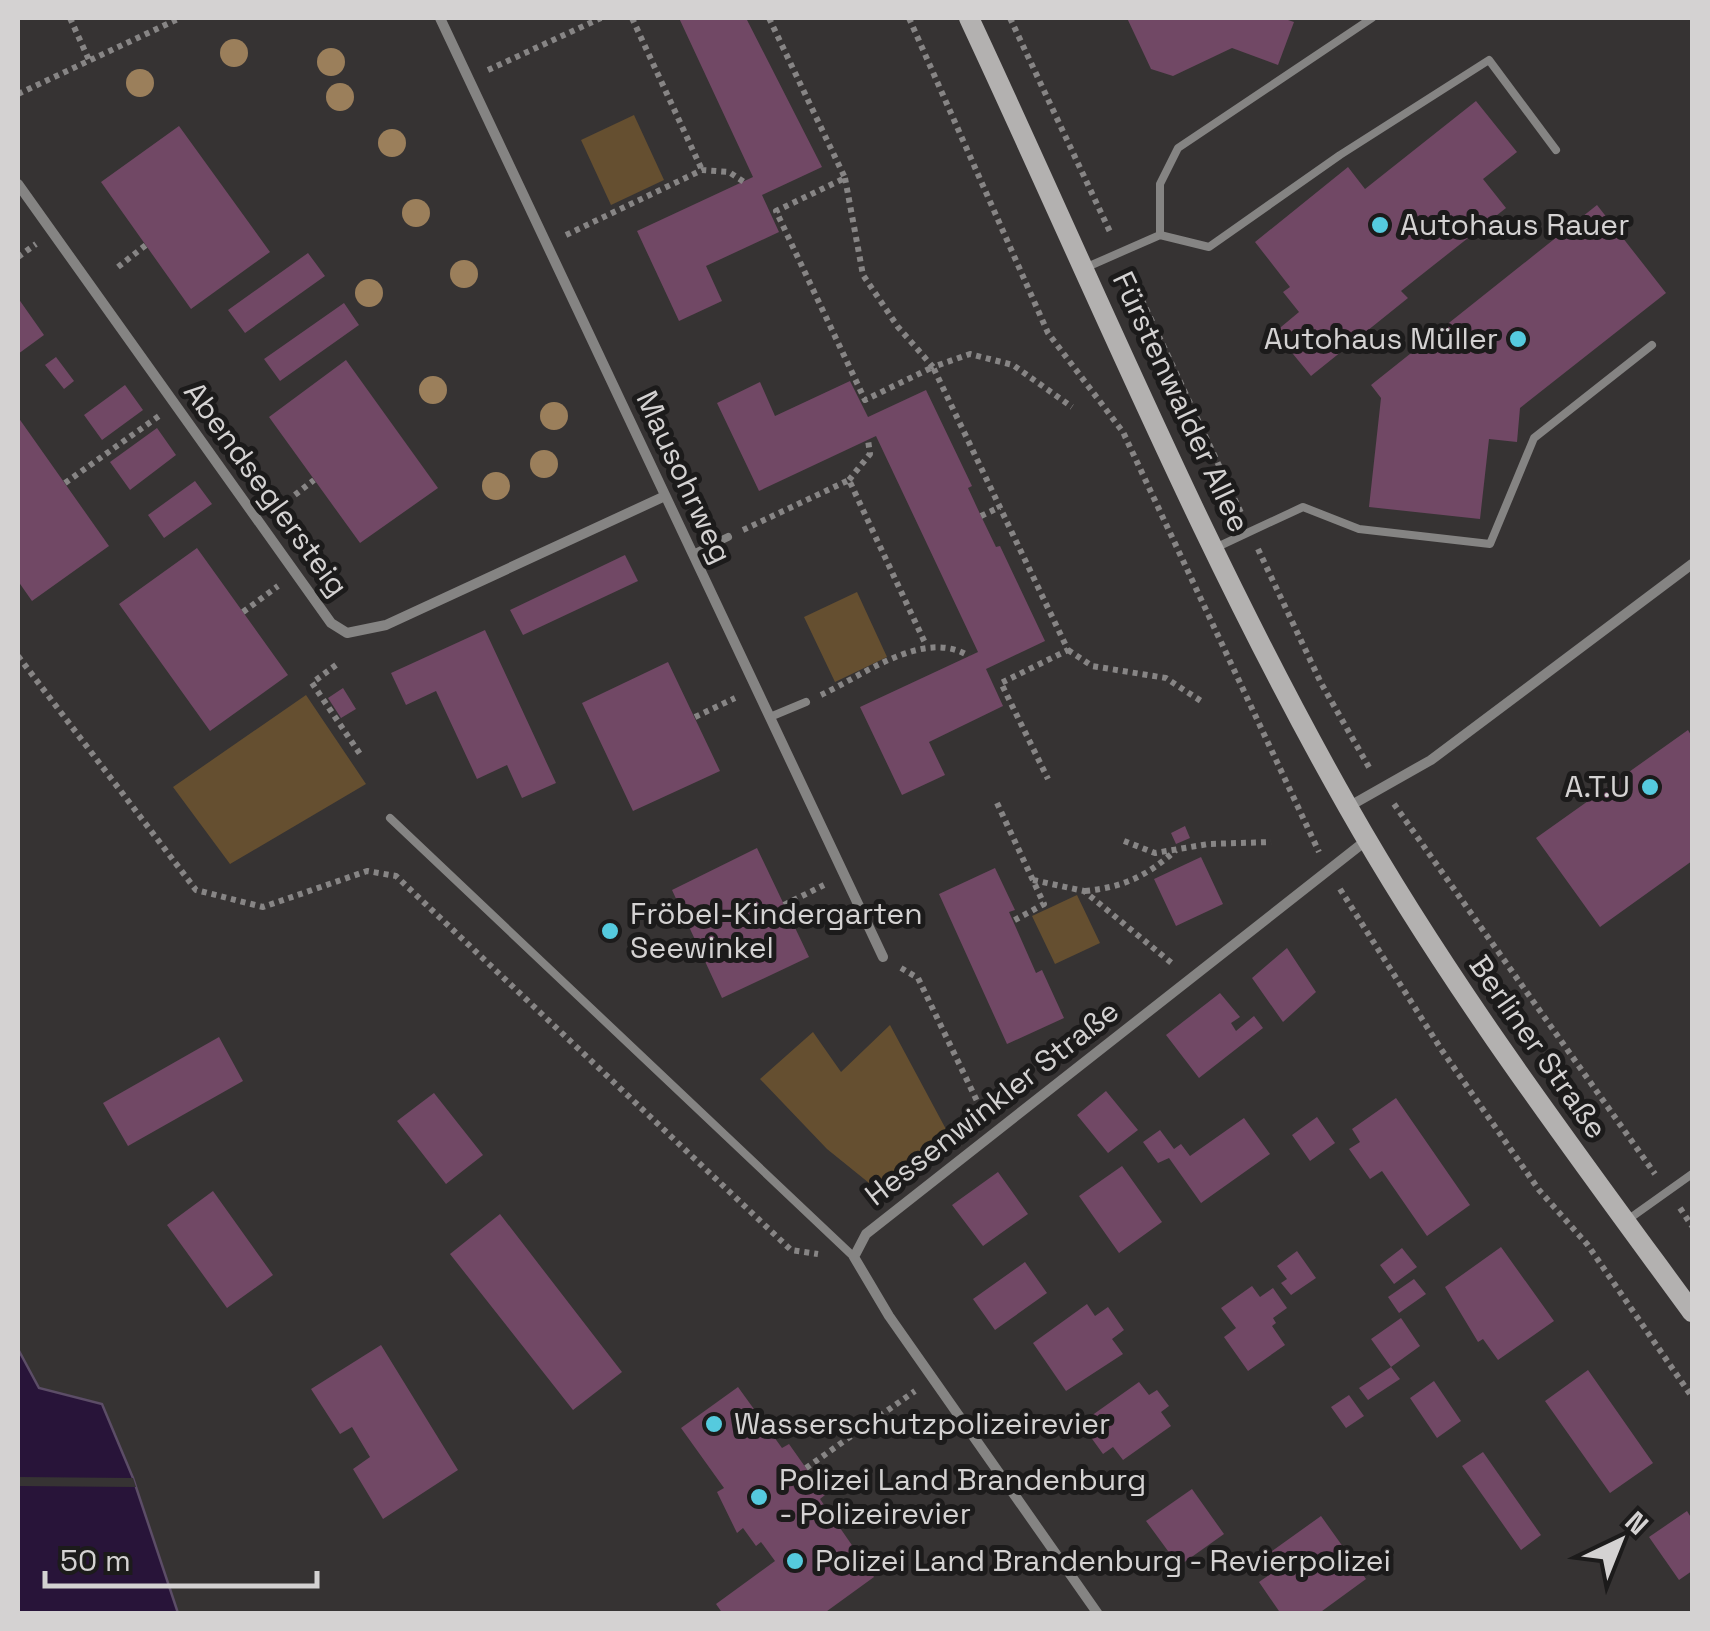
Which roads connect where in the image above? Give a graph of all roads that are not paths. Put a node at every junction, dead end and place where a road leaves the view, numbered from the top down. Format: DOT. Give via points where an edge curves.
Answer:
graph roads {
  1 [pos="440,18"];
  2 [pos="969,18"];
  3 [pos="1372,18"];
  4 [pos="1556,150"];
  5 [pos="18,184"];
  6 [pos="1160,235"];
  7 [pos="1085,268"];
  8 [pos="1652,345"];
  9 [pos="665,496"];
  10 [pos="728,537"];
  11 [pos="1214,548"];
  12 [pos="693,554"];
  13 [pos="1692,564"];
  14 [pos="806,702"];
  15 [pos="770,718"];
  16 [pos="1348,808"];
  17 [pos="390,818"];
  18 [pos="1368,839"];
  19 [pos="883,957"];
  20 [pos="1692,1174"];
  21 [pos="1626,1221"];
  22 [pos="854,1257"];
  23 [pos="1692,1312"];
  24 [pos="1098,1614"];
  1 -- 9 [label="street, Mausohrweg"];
  2 -- 7 [label="main road, Fürstenwalder Allee"];
  3 -- 6 [label="lane" via="1178,148 1160,184"];
  4 -- 6 [label="lane" via="1488,60 1209,248"];
  5 -- 9 [label="street, Abendseglersteig" via="331,622 347,634 386,625"];
  6 -- 7 [label="lane"];
  7 -- 11 [label="main road, Fürstenwalder Allee"];
  8 -- 11 [label="lane" via="1534,438 1490,544 1359,529 1303,507"];
  9 -- 12 [label="street, Mausohrweg"];
  10 -- 12 [label="lane"];
  11 -- 16 [label="main road, Fürstenwalder Allee"];
  12 -- 15 [label="street, Mausohrweg"];
  13 -- 16 [label="street" via="1431,760"];
  14 -- 15 [label="lane"];
  15 -- 19 [label="street, Mausohrweg"];
  16 -- 18 [label="main road, Berliner Straße"];
  17 -- 22 [label="lane"];
  18 -- 21 [label="main road, Berliner Straße" via="1499,1047"];
  18 -- 22 [label="street, Hessenwinkler Straße" via="866,1234"];
  20 -- 21 [label="lane"];
  21 -- 23 [label="main road, Berliner Straße"];
  22 -- 24 [label="street"];
}
